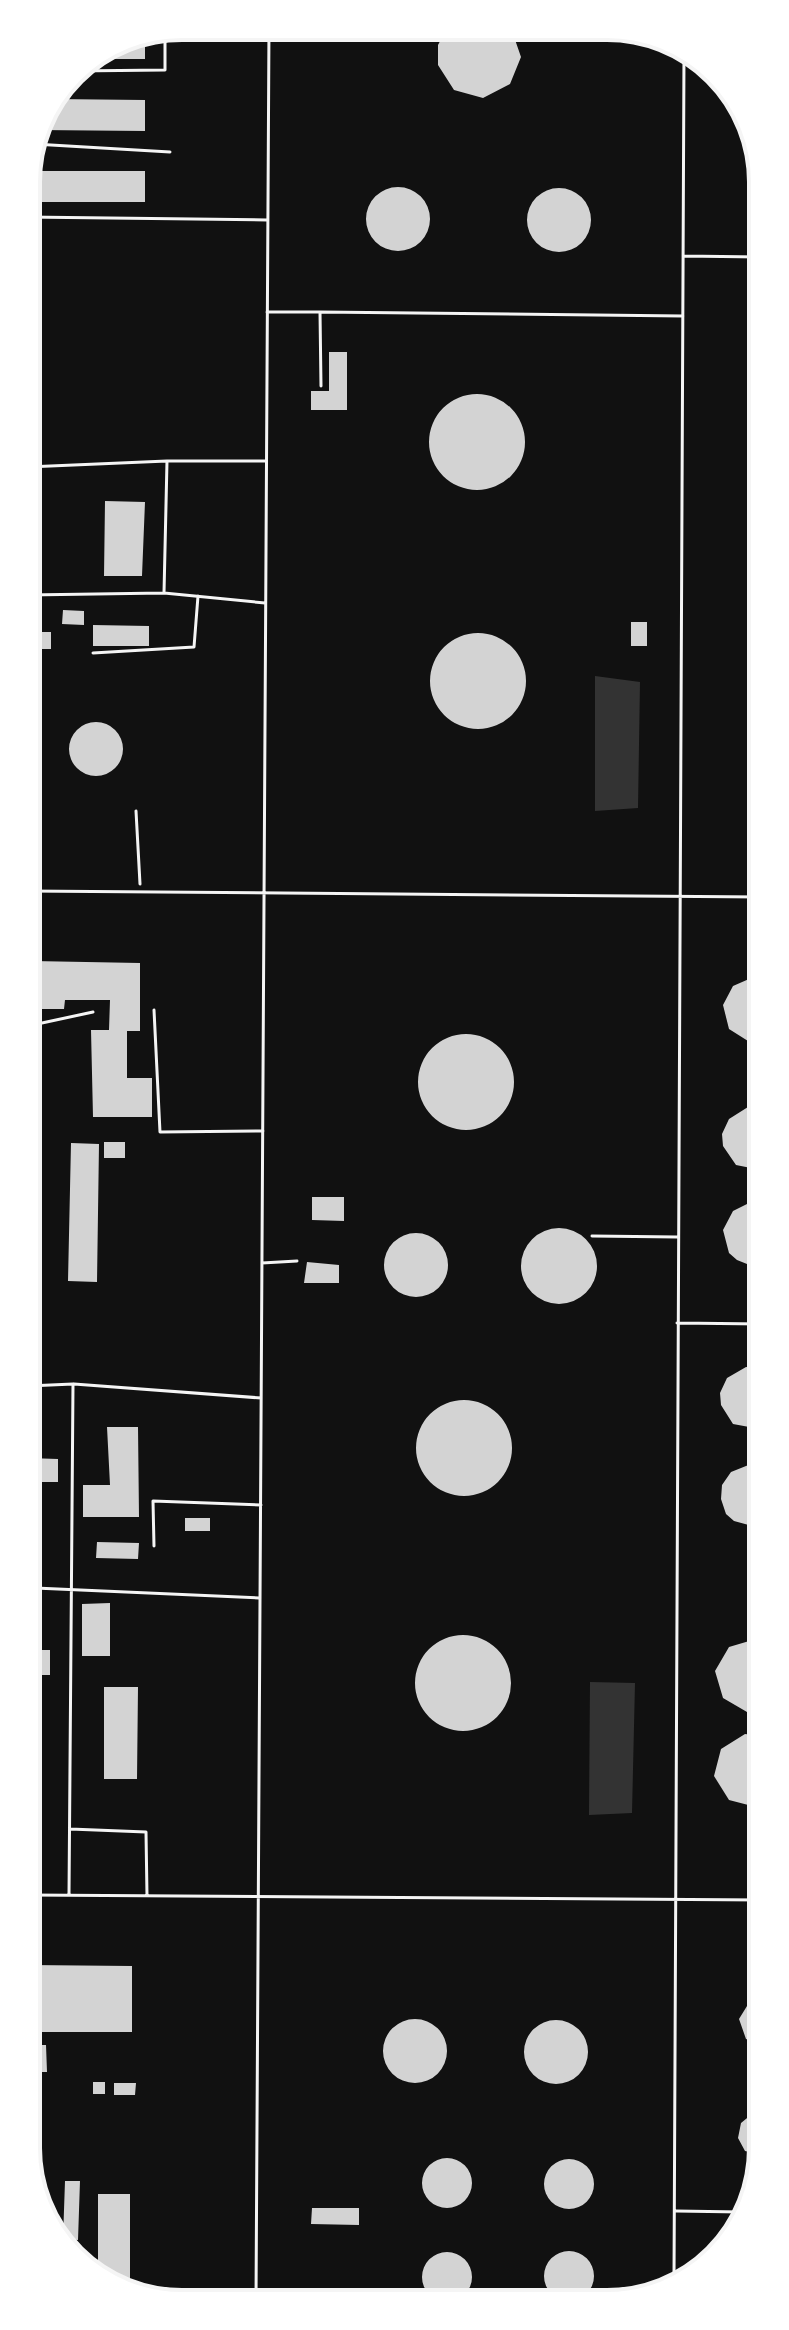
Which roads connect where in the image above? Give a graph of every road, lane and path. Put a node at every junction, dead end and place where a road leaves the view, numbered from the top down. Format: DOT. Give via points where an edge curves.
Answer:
graph roads {
  1 [pos="269,40"];
  2 [pos="165,41"];
  3 [pos="684,63"];
  4 [pos="93,71"];
  5 [pos="45,145"];
  6 [pos="170,152"];
  7 [pos="40,217"];
  8 [pos="267,220"];
  9 [pos="683,256"];
  10 [pos="749,257"];
  11 [pos="267,312"];
  12 [pos="320,312"];
  13 [pos="683,316"];
  14 [pos="321,386"];
  15 [pos="167,461"];
  16 [pos="266,461"];
  17 [pos="40,466"];
  18 [pos="164,593"];
  19 [pos="40,595"];
  20 [pos="198,596"];
  21 [pos="265,603"];
  22 [pos="93,653"];
  23 [pos="136,811"];
  24 [pos="40,891"];
  25 [pos="140,892"];
  26 [pos="264,893"];
  27 [pos="679,897"];
  28 [pos="749,897"];
  29 [pos="154,1010"];
  30 [pos="93,1012"];
  31 [pos="40,1023"];
  32 [pos="263,1131"];
  33 [pos="592,1236"];
  34 [pos="678,1237"];
  35 [pos="297,1261"];
  36 [pos="262,1263"];
  37 [pos="677,1323"];
  38 [pos="749,1324"];
  39 [pos="73,1384"];
  40 [pos="40,1385"];
  41 [pos="261,1398"];
  42 [pos="261,1505"];
  43 [pos="154,1546"];
  44 [pos="40,1588"];
  45 [pos="71,1591"];
  46 [pos="260,1598"];
  47 [pos="70,1829"];
  48 [pos="40,1895"];
  49 [pos="69,1895"];
  50 [pos="147,1896"];
  51 [pos="258,1896"];
  52 [pos="675,1899"];
  53 [pos="749,1900"];
  54 [pos="675,2211"];
  55 [pos="733,2212"];
  56 [pos="674,2273"];
  57 [pos="256,2290"];
  1 -- 8 [label="lane"];
  2 -- 4 [label="lane" via="165,70"];
  3 -- 9 [label="lane"];
  5 -- 6 [label="lane"];
  7 -- 8 [label="lane"];
  8 -- 11 [label="lane"];
  9 -- 10 [label="lane"];
  9 -- 13 [label="lane"];
  11 -- 12 [label="lane"];
  11 -- 16 [label="lane"];
  12 -- 13 [label="lane"];
  12 -- 14 [label="lane"];
  13 -- 27 [label="lane"];
  15 -- 16 [label="lane"];
  15 -- 17 [label="lane"];
  15 -- 18 [label="lane"];
  16 -- 21 [label="lane"];
  18 -- 19 [label="lane"];
  18 -- 20 [label="lane"];
  20 -- 21 [label="lane"];
  20 -- 22 [label="lane" via="194,647"];
  21 -- 26 [label="lane"];
  23 -- 25 [label="path"];
  24 -- 25 [label="lane"];
  25 -- 26 [label="lane"];
  26 -- 27 [label="lane"];
  26 -- 32 [label="lane"];
  27 -- 28 [label="lane"];
  27 -- 34 [label="lane"];
  29 -- 32 [label="lane" via="160,1132"];
  30 -- 31 [label="lane"];
  32 -- 36 [label="lane"];
  33 -- 34 [label="lane"];
  34 -- 37 [label="lane"];
  35 -- 36 [label="lane"];
  36 -- 41 [label="lane"];
  37 -- 38 [label="lane"];
  37 -- 52 [label="lane"];
  39 -- 40 [label="lane"];
  39 -- 41 [label="lane"];
  39 -- 45 [label="lane"];
  41 -- 42 [label="lane"];
  42 -- 43 [label="lane" via="153,1501"];
  42 -- 46 [label="lane"];
  44 -- 45 [label="lane"];
  45 -- 46 [label="lane"];
  45 -- 47 [label="lane"];
  46 -- 51 [label="lane"];
  47 -- 49 [label="lane"];
  47 -- 50 [label="lane" via="146,1832"];
  48 -- 49 [label="lane"];
  49 -- 50 [label="lane"];
  50 -- 51 [label="lane"];
  51 -- 52 [label="lane"];
  51 -- 57 [label="lane"];
  52 -- 53 [label="lane"];
  52 -- 54 [label="lane"];
  54 -- 55 [label="lane"];
  54 -- 56 [label="lane"];
}
